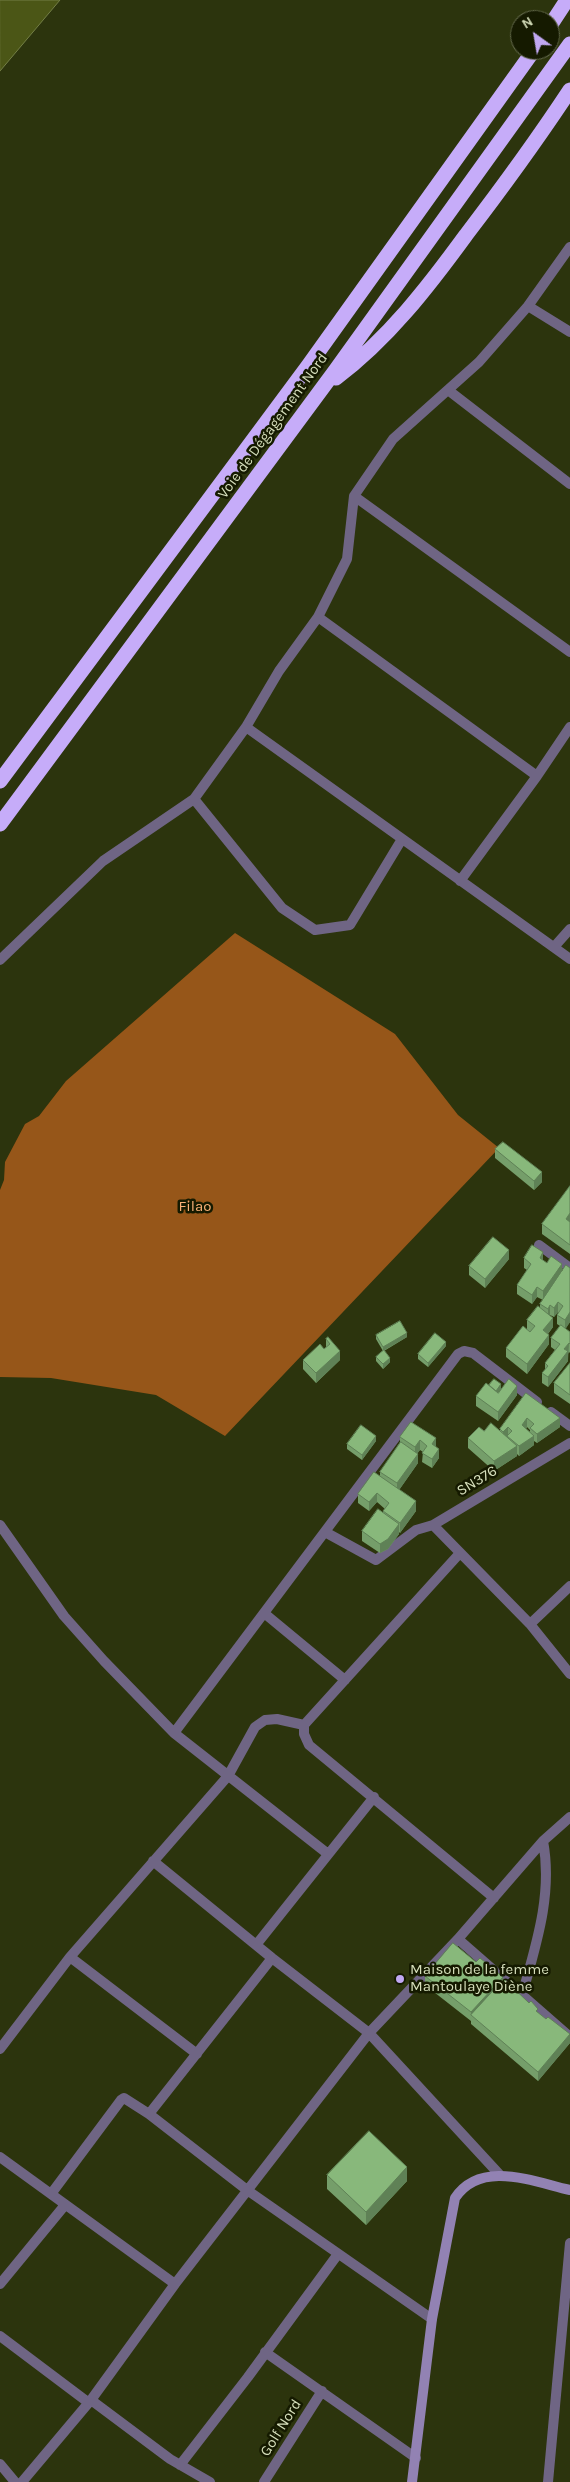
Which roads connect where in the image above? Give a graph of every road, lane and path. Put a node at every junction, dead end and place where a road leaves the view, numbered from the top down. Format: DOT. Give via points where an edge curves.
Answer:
graph roads {
  1 [pos="567,0"];
  2 [pos="560,11"];
  3 [pos="570,44"];
  4 [pos="527,60"];
  5 [pos="570,90"];
  6 [pos="570,247"];
  7 [pos="528,306"];
  8 [pos="570,332"];
  9 [pos="323,388"];
  10 [pos="448,390"];
  11 [pos="570,484"];
  12 [pos="354,496"];
  13 [pos="318,617"];
  14 [pos="570,652"];
  15 [pos="246,727"];
  16 [pos="570,727"];
  17 [pos="537,776"];
  18 [pos="0,781"];
  19 [pos="194,799"];
  20 [pos="0,824"];
  21 [pos="402,839"];
  22 [pos="460,881"];
  23 [pos="570,929"];
  24 [pos="554,947"];
  25 [pos="570,958"];
  26 [pos="0,960"];
  27 [pos="539,1245"];
  28 [pos="570,1268"];
  29 [pos="570,1426"];
  30 [pos="570,1443"];
  31 [pos="0,1525"];
  32 [pos="433,1525"];
  33 [pos="325,1532"];
  34 [pos="460,1553"];
  35 [pos="570,1586"];
  36 [pos="264,1613"];
  37 [pos="530,1624"];
  38 [pos="570,1674"];
  39 [pos="345,1680"];
  40 [pos="304,1725"];
  41 [pos="174,1733"];
  42 [pos="228,1776"];
  43 [pos="374,1797"];
  44 [pos="570,1816"];
  45 [pos="542,1841"];
  46 [pos="328,1854"];
  47 [pos="153,1861"];
  48 [pos="494,1898"];
  49 [pos="458,1939"];
  50 [pos="256,1945"];
  51 [pos="70,1957"];
  52 [pos="272,1958"];
  53 [pos="522,1995"];
  54 [pos="369,2033"];
  55 [pos="570,2037"];
  56 [pos="0,2048"];
  57 [pos="197,2054"];
  58 [pos="149,2114"];
  59 [pos="0,2157"];
  60 [pos="499,2174"];
  61 [pos="247,2190"];
  62 [pos="570,2190"];
  63 [pos="50,2194"];
  64 [pos="65,2205"];
  65 [pos="570,2243"];
  66 [pos="338,2254"];
  67 [pos="0,2284"];
  68 [pos="175,2284"];
  69 [pos="432,2319"];
  70 [pos="0,2336"];
  71 [pos="265,2352"];
  72 [pos="322,2391"];
  73 [pos="90,2402"];
  74 [pos="416,2458"];
  75 [pos="0,2464"];
  76 [pos="180,2465"];
  77 [pos="15,2482"];
  78 [pos="22,2482"];
  79 [pos="210,2482"];
  80 [pos="264,2482"];
  81 [pos="412,2482"];
  82 [pos="548,2482"];
  1 -- 2 [label="highway"];
  3 -- 9 [label="highway, Voie de Dégagement Nord"];
  4 -- 18 [label="highway, Voie de Dégagement Nord" via="308,366"];
  5 -- 9 [label="highway" via="520,164 428,287 354,364"];
  6 -- 7 [label="street"];
  7 -- 8 [label="street"];
  7 -- 10 [label="street" via="479,362"];
  9 -- 20 [label="highway, Voie de Dégagement Nord"];
  10 -- 11 [label="street"];
  10 -- 12 [label="street" via="393,439"];
  12 -- 13 [label="street" via="346,559"];
  12 -- 14 [label="street"];
  13 -- 15 [label="street" via="279,671"];
  13 -- 17 [label="street"];
  15 -- 19 [label="street"];
  15 -- 21 [label="street"];
  16 -- 17 [label="street"];
  17 -- 22 [label="street"];
  19 -- 21 [label="street" via="282,908 315,930 350,925"];
  19 -- 26 [label="street" via="103,861"];
  21 -- 22 [label="street"];
  22 -- 24 [label="street"];
  23 -- 24 [label="street"];
  24 -- 25 [label="street"];
  27 -- 28 [label="street"];
  29 -- 33 [label="street" via="472,1353 464,1351 458,1354"];
  30 -- 32 [label="street, SN376"];
  31 -- 41 [label="street" via="64,1616"];
  32 -- 33 [label="street, SN376" via="416,1530 376,1560"];
  32 -- 34 [label="street"];
  33 -- 36 [label="street"];
  34 -- 37 [label="street"];
  34 -- 39 [label="street"];
  35 -- 37 [label="street"];
  36 -- 39 [label="street"];
  36 -- 41 [label="street"];
  37 -- 38 [label="street"];
  39 -- 40 [label="street"];
  40 -- 42 [label="street" via="277,1719 265,1720 255,1727"];
  40 -- 43 [label="street" via="309,1744"];
  41 -- 42 [label="street"];
  42 -- 46 [label="street"];
  42 -- 47 [label="street"];
  43 -- 46 [label="street"];
  43 -- 48 [label="street"];
  44 -- 45 [label="street"];
  45 -- 48 [label="street"];
  45 -- 53 [label="street" via="546,1894"];
  46 -- 50 [label="street"];
  47 -- 50 [label="street"];
  47 -- 51 [label="street"];
  48 -- 49 [label="street"];
  49 -- 53 [label="street"];
  49 -- 54 [label="street"];
  50 -- 52 [label="street"];
  51 -- 56 [label="street"];
  51 -- 57 [label="street"];
  52 -- 54 [label="street"];
  52 -- 57 [label="street"];
  53 -- 55 [label="street"];
  54 -- 60 [label="street"];
  54 -- 61 [label="street"];
  57 -- 58 [label="street"];
  58 -- 61 [label="street"];
  58 -- 63 [label="street" via="127,2100 121,2100"];
  59 -- 63 [label="street"];
  60 -- 62 [label="street"];
  60 -- 69 [label="street" via="469,2184 455,2198"];
  61 -- 66 [label="street"];
  61 -- 68 [label="street"];
  63 -- 64 [label="street"];
  64 -- 67 [label="street"];
  64 -- 68 [label="street"];
  65 -- 82 [label="street"];
  66 -- 69 [label="street"];
  66 -- 71 [label="street"];
  68 -- 73 [label="street"];
  69 -- 74 [label="street"];
  70 -- 73 [label="street"];
  71 -- 72 [label="street"];
  71 -- 76 [label="street"];
  72 -- 74 [label="street"];
  72 -- 80 [label="street, Golf Nord"];
  73 -- 76 [label="street"];
  73 -- 78 [label="street"];
  74 -- 81 [label="street"];
  75 -- 77 [label="street"];
  76 -- 79 [label="street"];
}
